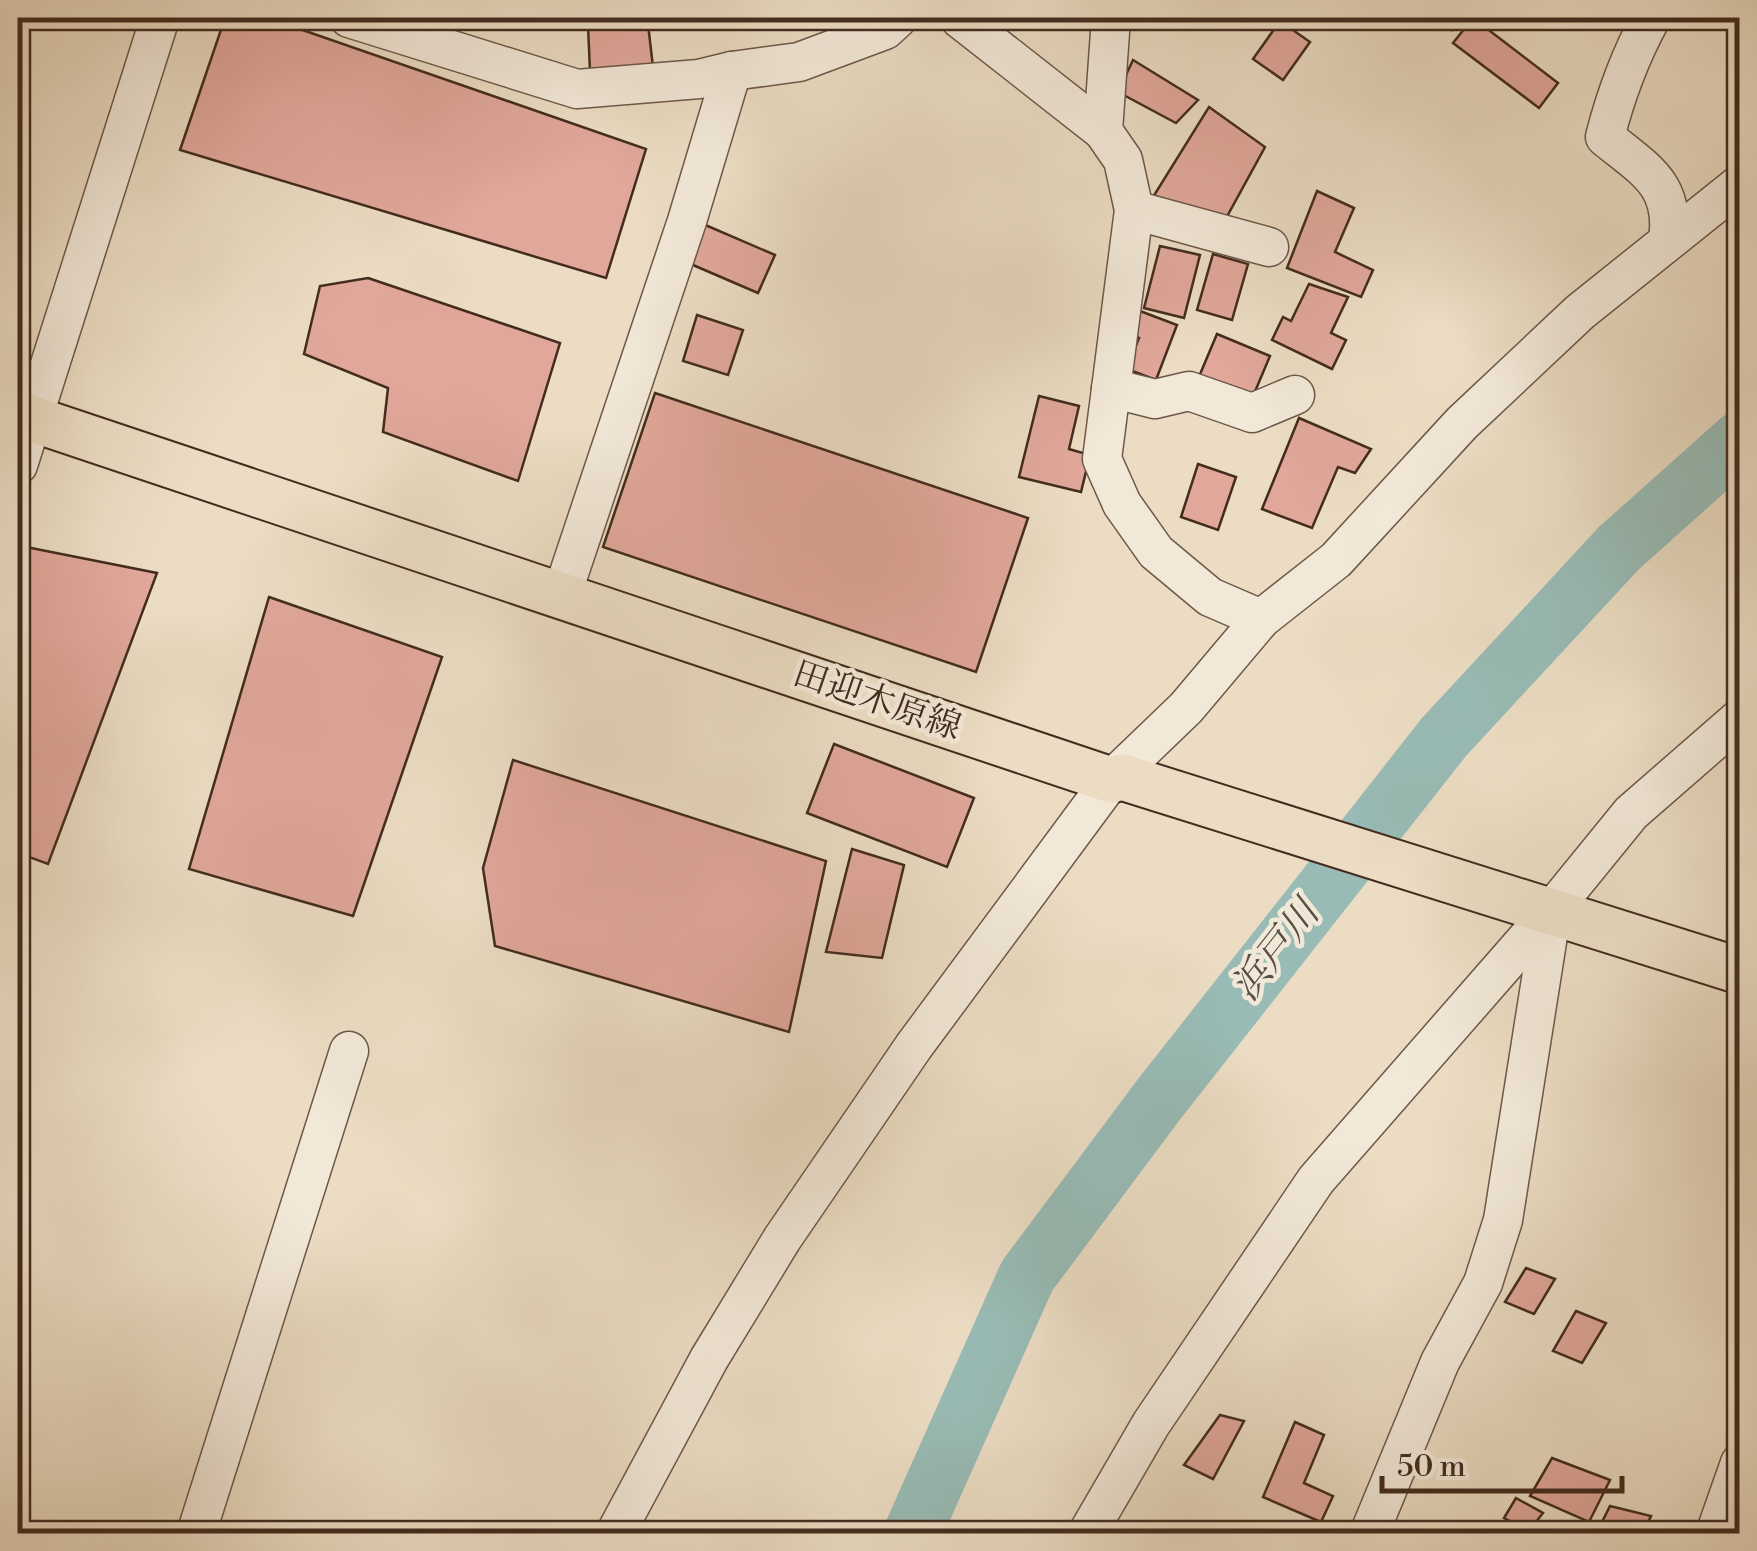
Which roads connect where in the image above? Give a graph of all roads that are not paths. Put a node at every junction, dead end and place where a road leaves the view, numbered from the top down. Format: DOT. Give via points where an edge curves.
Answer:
graph roads {
  1 [pos="160,18"];
  2 [pos="349,18"];
  3 [pos="898,18"];
  4 [pos="958,18"];
  5 [pos="1111,18"];
  6 [pos="1651,18"];
  7 [pos="732,70"];
  8 [pos="1103,131"];
  9 [pos="1740,184"];
  10 [pos="1134,210"];
  11 [pos="1668,241"];
  12 [pos="1269,247"];
  13 [pos="1111,388"];
  14 [pos="1295,396"];
  15 [pos="26,416"];
  16 [pos="18,465"];
  17 [pos="562,594"];
  18 [pos="1261,619"];
  19 [pos="1740,718"];
  20 [pos="1116,778"];
  21 [pos="1552,910"];
  22 [pos="1740,971"];
  23 [pos="349,1051"];
  24 [pos="1740,1464"];
  25 [pos="196,1534"];
  26 [pos="615,1534"];
  27 [pos="1086,1534"];
  28 [pos="1369,1534"];
  29 [pos="1715,1534"];
  1 -- 15 [label="street"];
  2 -- 7 [label="street" via="577,89"];
  3 -- 7 [label="street" via="885,30 798,62"];
  4 -- 8 [label="street"];
  5 -- 8 [label="street"];
  6 -- 11 [label="street" via="1633,50 1606,136 1656,178 1672,214"];
  7 -- 17 [label="street"];
  8 -- 10 [label="street" via="1122,160"];
  9 -- 11 [label="street"];
  10 -- 12 [label="street"];
  10 -- 13 [label="street"];
  11 -- 18 [label="street" via="1580,312 1462,423 1336,560"];
  13 -- 14 [label="street" via="1155,399 1189,390 1252,413"];
  13 -- 18 [label="street" via="1102,458 1122,504 1156,552 1210,597"];
  15 -- 16 [label="street"];
  15 -- 17 [label="main road, 田迎木原線"];
  17 -- 20 [label="main road, 田迎木原線"];
  18 -- 20 [label="street"];
  19 -- 21 [label="street" via="1631,813"];
  20 -- 21 [label="main road, 田迎木原線"];
  20 -- 26 [label="street" via="914,1046 782,1238"];
  21 -- 22 [label="main road, 田迎木原線"];
  21 -- 27 [label="street" via="1316,1180 1150,1424"];
  21 -- 28 [label="street" via="1503,1220 1483,1282 1440,1362"];
  23 -- 25 [label="street"];
  24 -- 29 [label="street"];
}
